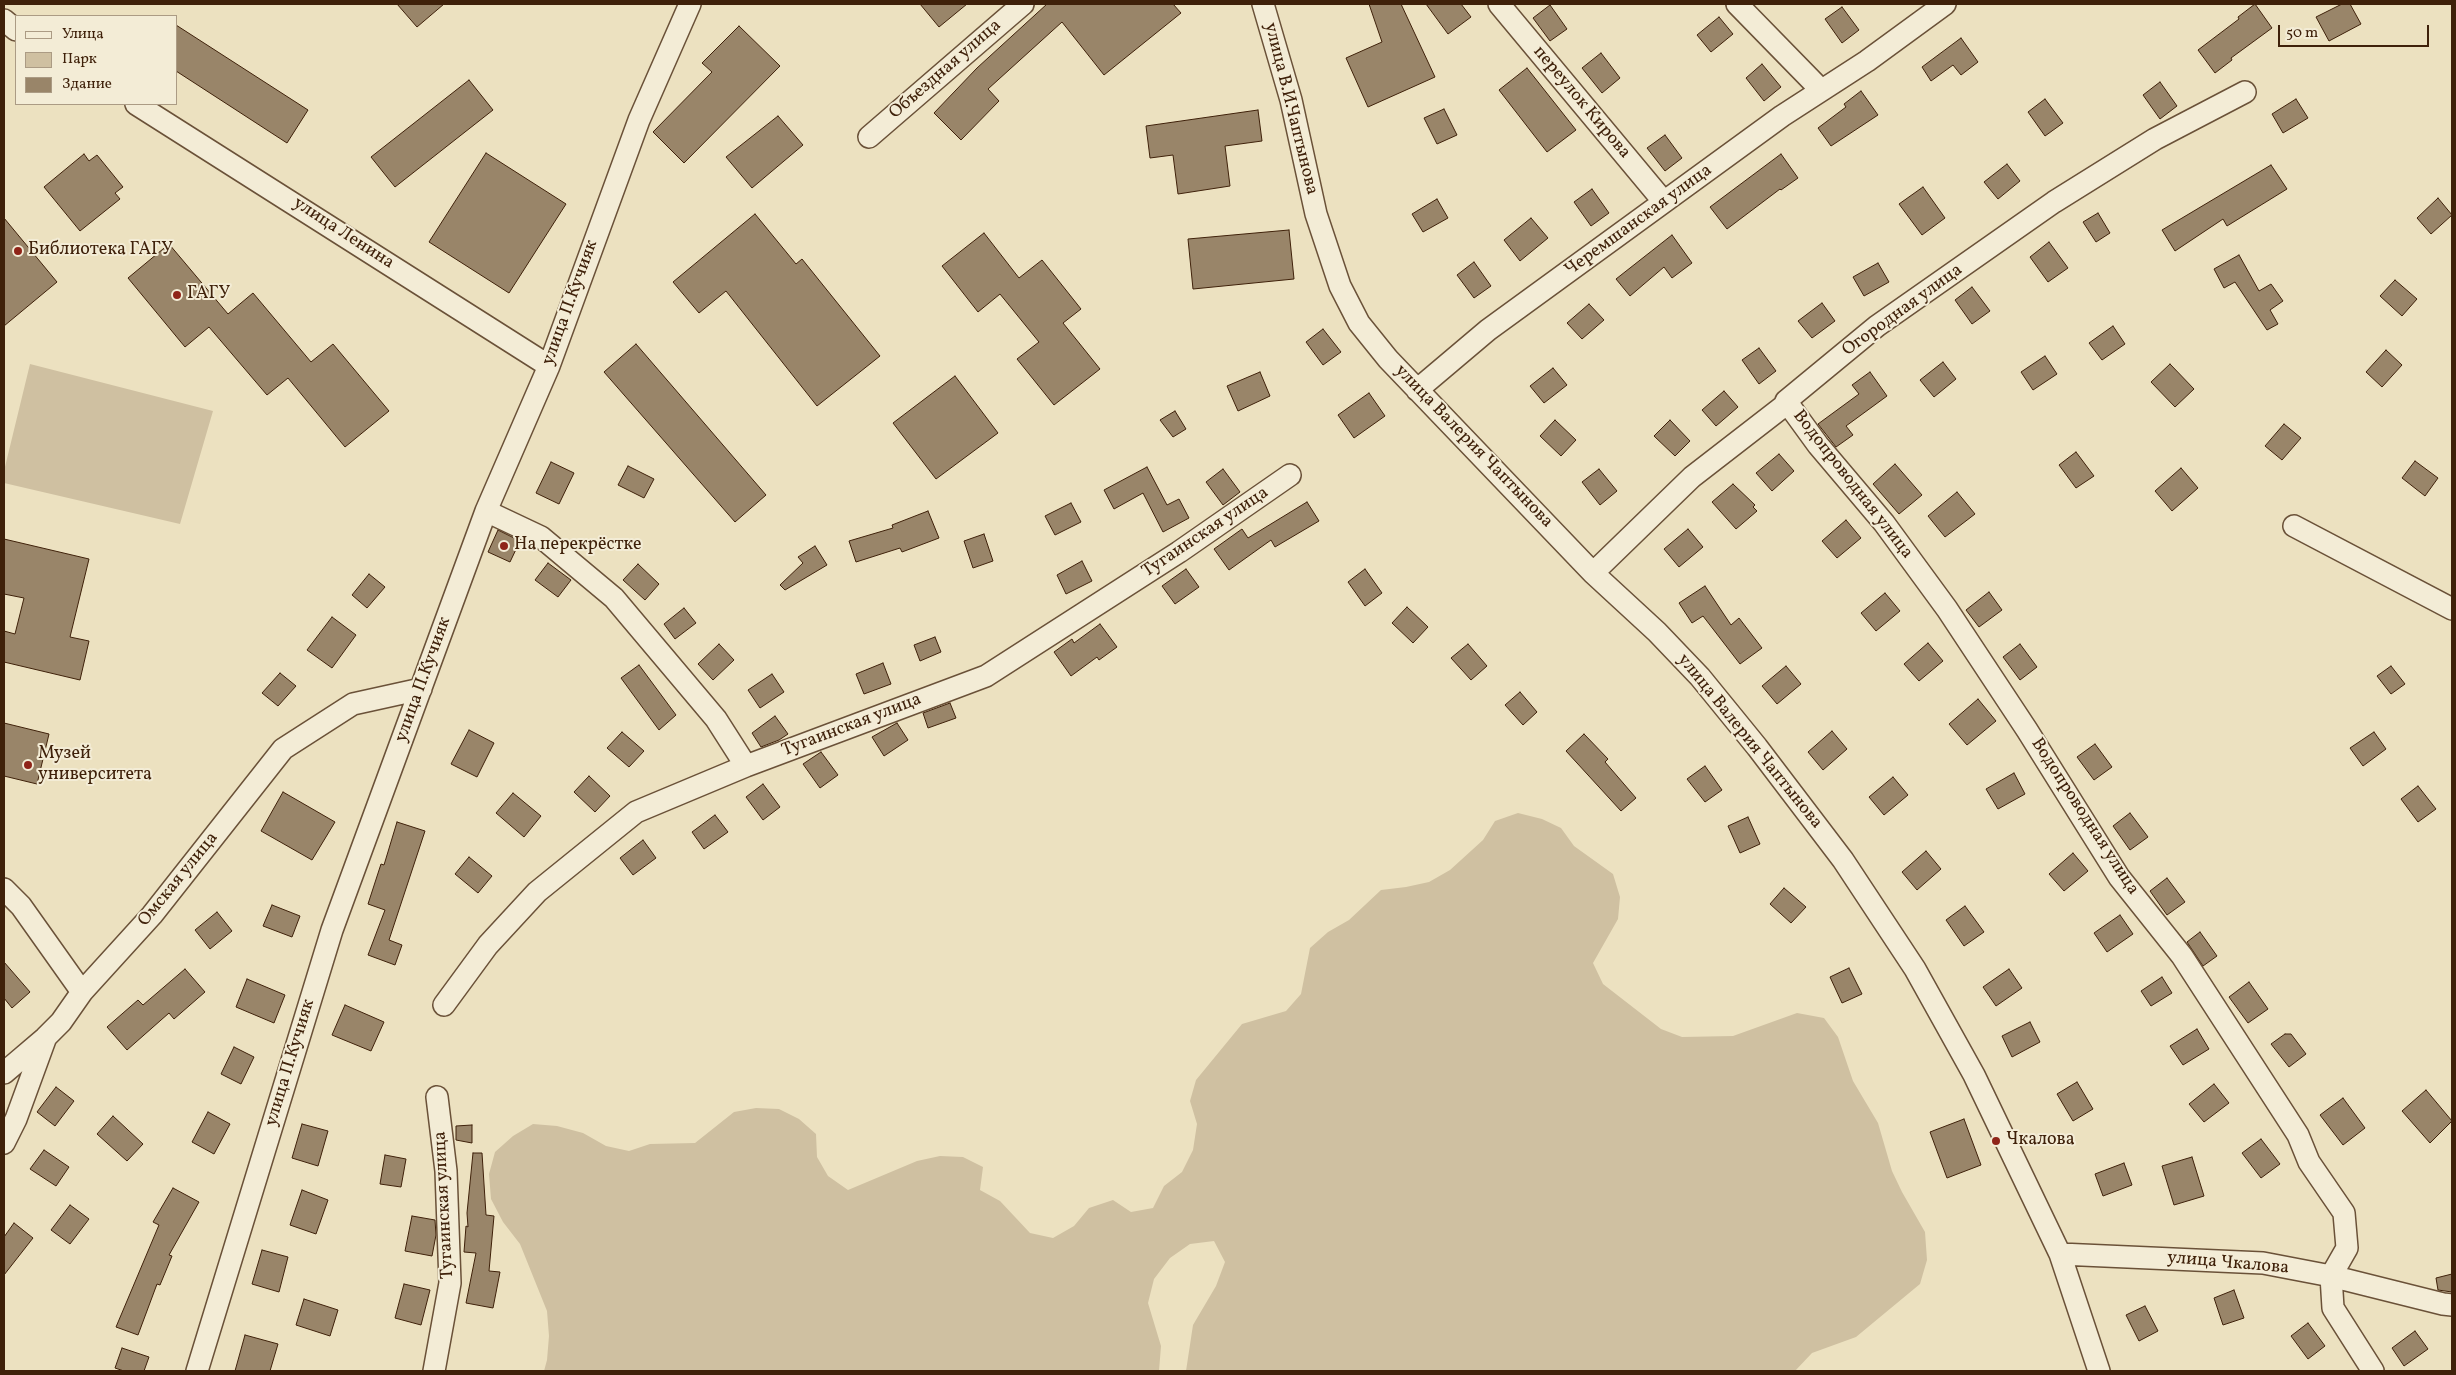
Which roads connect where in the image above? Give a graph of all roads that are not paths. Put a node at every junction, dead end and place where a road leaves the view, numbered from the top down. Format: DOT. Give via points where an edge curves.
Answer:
graph roads {
  1 [pos="690,4"];
  2 [pos="1023,4"];
  3 [pos="1263,4"];
  4 [pos="1499,4"];
  5 [pos="1737,4"];
  6 [pos="1945,4"];
  7 [pos="4,20"];
  8 [pos="15,29"];
  9 [pos="1821,90"];
  10 [pos="2245,92"];
  11 [pos="138,105"];
  12 [pos="869,137"];
  13 [pos="1664,202"];
  14 [pos="1316,214"];
  15 [pos="549,366"];
  16 [pos="1417,390"];
  17 [pos="1786,401"];
  18 [pos="1290,475"];
  19 [pos="486,512"];
  20 [pos="2294,526"];
  21 [pos="1593,572"];
  22 [pos="2452,610"];
  23 [pos="421,689"];
  24 [pos="746,766"];
  25 [pos="4,889"];
  26 [pos="82,992"];
  27 [pos="444,1005"];
  28 [pos="46,1037"];
  29 [pos="4,1073"];
  30 [pos="437,1097"];
  31 [pos="4,1143"];
  32 [pos="2060,1254"];
  33 [pos="2331,1276"];
  34 [pos="2452,1305"];
  35 [pos="197,1371"];
  36 [pos="434,1371"];
  37 [pos="2099,1371"];
  38 [pos="2373,1371"];
  1 -- 15 [label="street, улица П.Кучияк" via="639,120"];
  2 -- 12 [label="street, Объездная улица"];
  3 -- 14 [label="street, улица В.И.Чаптынова" via="1291,100"];
  4 -- 13 [label="street, переулок Кирова"];
  5 -- 9 [label="street"];
  6 -- 9 [label="street, Черемшанская улица"];
  7 -- 8 [label="street"];
  9 -- 13 [label="street, Черемшанская улица"];
  10 -- 17 [label="street, Огородная улица" via="2155,139 2054,202 1877,326"];
  11 -- 15 [label="street, улица Ленина"];
  13 -- 16 [label="street, Черемшанская улица" via="1488,330"];
  14 -- 16 [label="street, улица Валерия Чаптынова" via="1340,286 1359,323"];
  15 -- 19 [label="street, улица П.Кучияк"];
  16 -- 21 [label="street, улица Валерия Чаптынова"];
  17 -- 21 [label="street, Огородная улица" via="1692,477"];
  17 -- 33 [label="street, Водопроводная улица" via="1818,445 1884,523 1947,610 2119,877 2182,956 2270,1090 2298,1135 2309,1162 2344,1213 2347,1248"];
  18 -- 24 [label="street, Тугаинская улица" via="1179,552 986,676"];
  19 -- 23 [label="street, улица П.Кучияк"];
  19 -- 24 [label="street" via="541,537 614,598 716,720"];
  20 -- 22 [label="street"];
  21 -- 32 [label="street, улица Валерия Чаптынова" via="1700,677 1843,860 1915,969 1970,1067"];
  23 -- 26 [label="street, Омская улица" via="353,704 283,748 152,915"];
  23 -- 35 [label="street, улица П.Кучияк" via="332,930"];
  24 -- 27 [label="street, Тугаинская улица" via="636,812 537,892 488,945"];
  25 -- 26 [label="street" via="21,906"];
  26 -- 28 [label="street, Омская улица"];
  28 -- 29 [label="street"];
  28 -- 31 [label="street, Омская улица"];
  30 -- 36 [label="street, Тугаинская улица" via="446,1171 450,1283"];
  32 -- 33 [label="street, улица Чкалова" via="2263,1263"];
  32 -- 37 [label="street, улица Валерия Чаптынова"];
  33 -- 34 [label="street, улица Чкалова"];
  33 -- 38 [label="street" via="2333,1308"];
}
